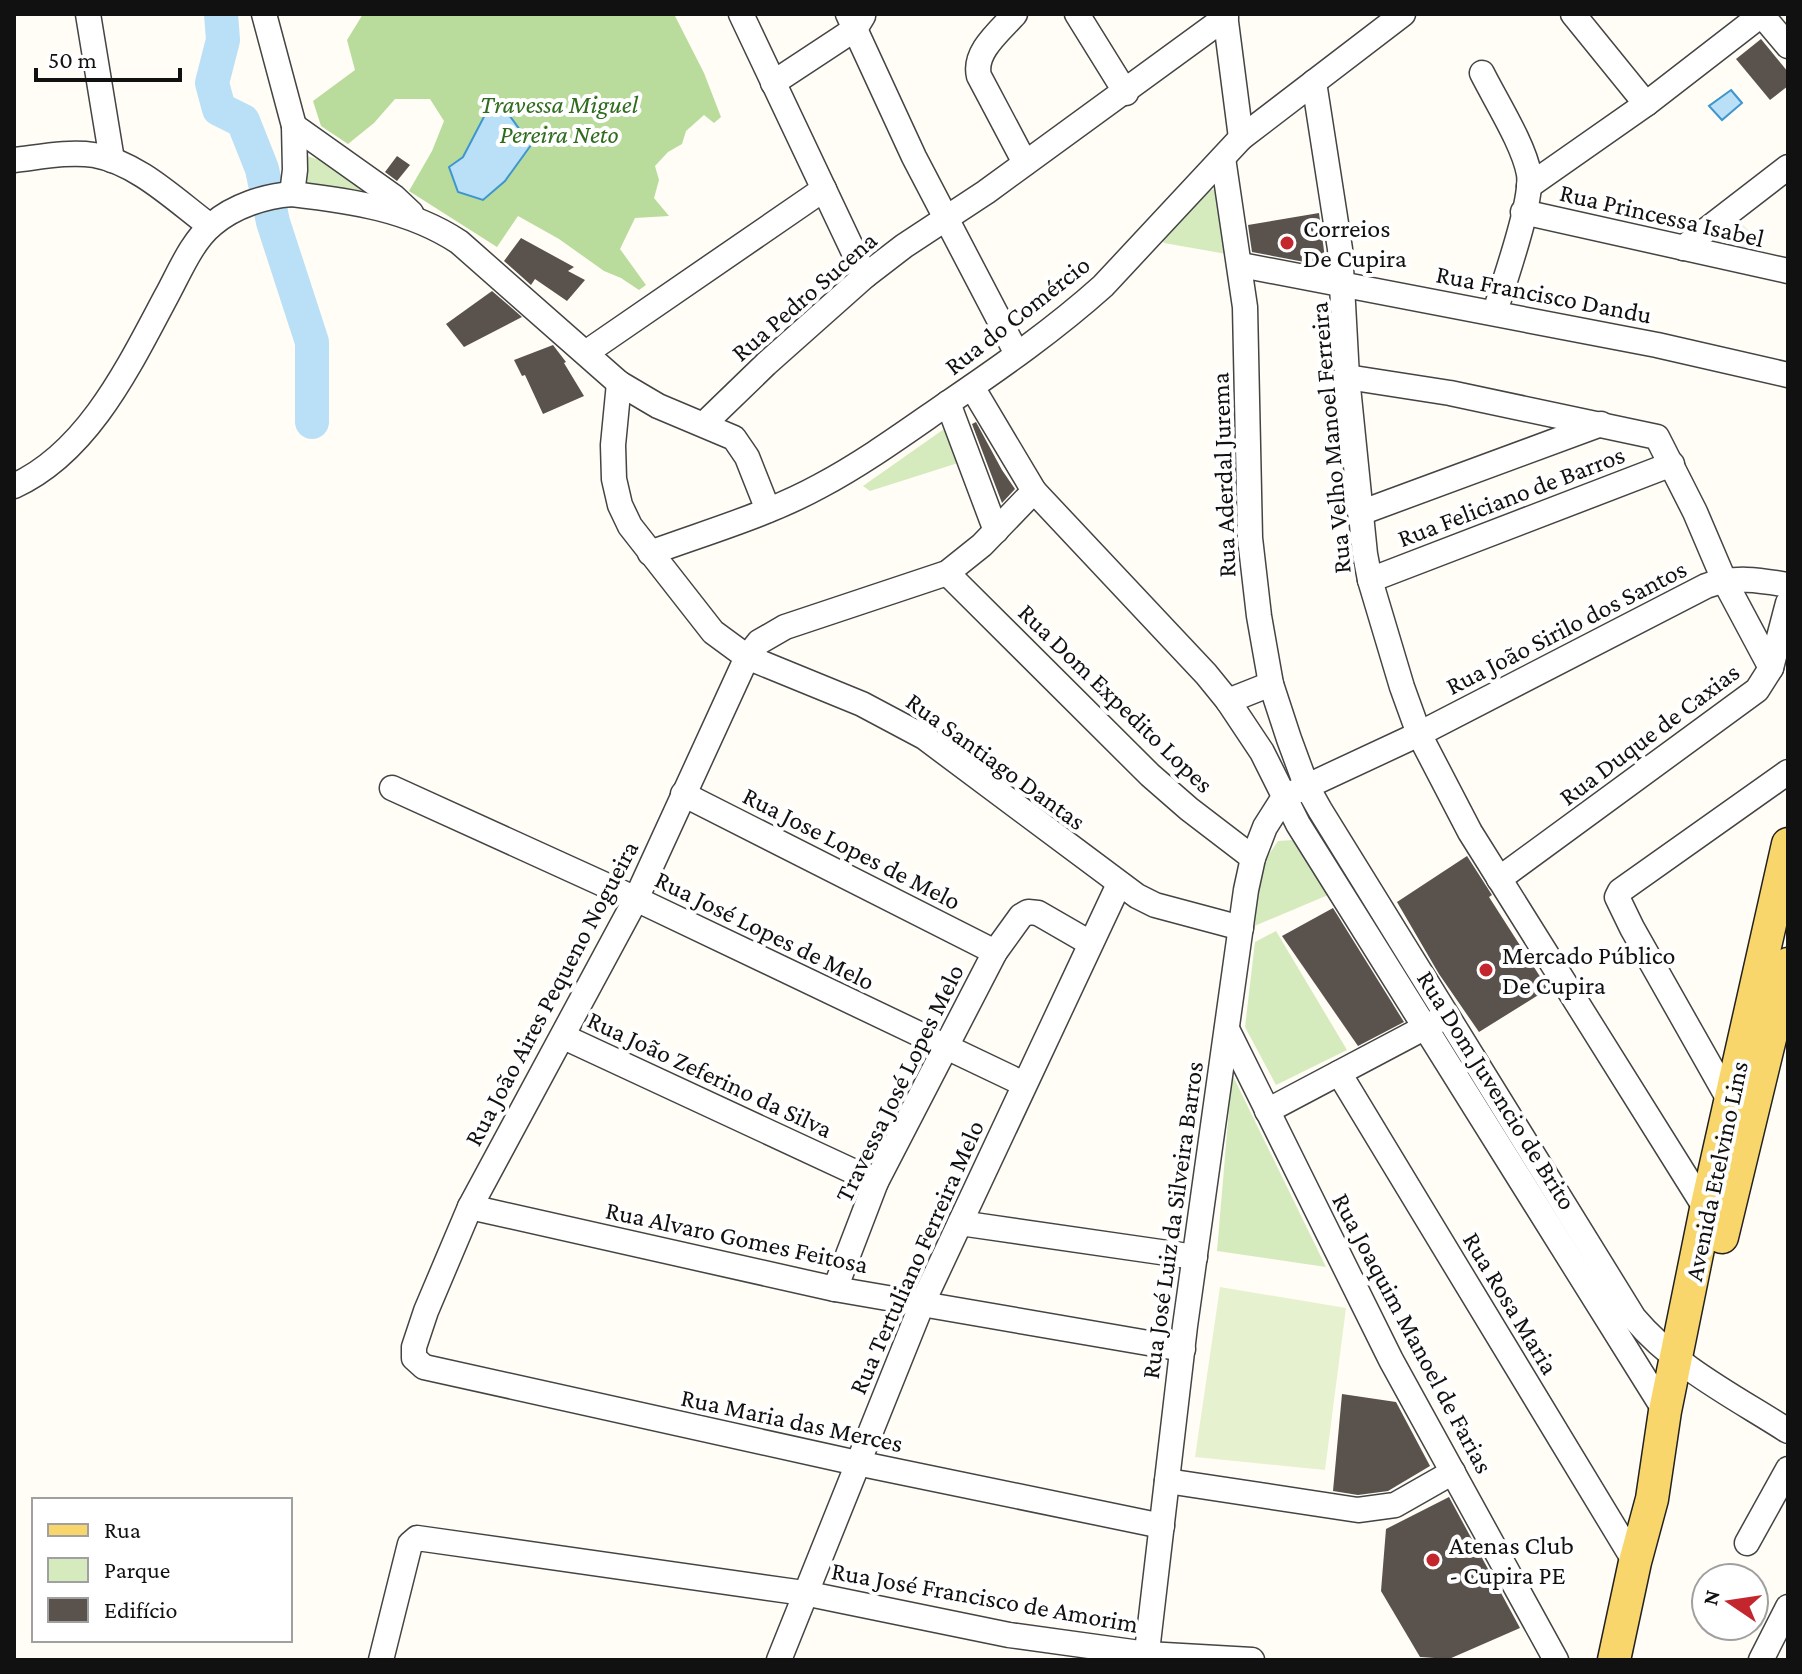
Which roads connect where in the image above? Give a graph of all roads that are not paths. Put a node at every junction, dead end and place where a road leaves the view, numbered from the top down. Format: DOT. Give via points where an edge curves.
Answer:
graph roads {
  1 [pos="88,14"];
  2 [pos="264,14"];
  3 [pos="741,14"];
  4 [pos="1015,14"];
  5 [pos="1077,14"];
  6 [pos="1403,14"];
  7 [pos="1573,14"];
  8 [pos="1761,14"];
  9 [pos="1226,16"];
  10 [pos="856,19"];
  11 [pos="1787,44"];
  12 [pos="1482,73"];
  13 [pos="1314,82"];
  14 [pos="773,83"];
  15 [pos="1126,93"];
  16 [pos="1646,104"];
  17 [pos="294,126"];
  18 [pos="1241,138"];
  19 [pos="1223,158"];
  20 [pos="14,160"];
  21 [pos="112,160"];
  22 [pos="1025,163"];
  23 [pos="1788,167"];
  24 [pos="1529,186"];
  25 [pos="824,189"];
  26 [pos="284,194"];
  27 [pos="1523,212"];
  28 [pos="946,216"];
  29 [pos="417,218"];
  30 [pos="217,220"];
  31 [pos="1683,248"];
  32 [pos="1241,265"];
  33 [pos="1788,271"];
  34 [pos="865,276"];
  35 [pos="1344,285"];
  36 [pos="1495,312"];
  37 [pos="587,352"];
  38 [pos="1017,354"];
  39 [pos="1788,375"];
  40 [pos="1347,377"];
  41 [pos="619,383"];
  42 [pos="972,387"];
  43 [pos="948,403"];
  44 [pos="704,424"];
  45 [pos="1601,424"];
  46 [pos="1672,464"];
  47 [pos="14,486"];
  48 [pos="1034,491"];
  49 [pos="768,510"];
  50 [pos="1360,513"];
  51 [pos="996,531"];
  52 [pos="650,553"];
  53 [pos="947,573"];
  54 [pos="1370,580"];
  55 [pos="1724,580"];
  56 [pos="1788,585"];
  57 [pos="1788,603"];
  58 [pos="747,657"];
  59 [pos="1771,668"];
  60 [pos="1271,684"];
  61 [pos="1228,701"];
  62 [pos="1419,734"];
  63 [pos="1788,772"];
  64 [pos="1306,785"];
  65 [pos="392,788"];
  66 [pos="683,794"];
  67 [pos="1284,797"];
  68 [pos="1787,851"];
  69 [pos="1253,858"];
  70 [pos="1499,879"];
  71 [pos="1119,884"];
  72 [pos="636,899"];
  73 [pos="1241,928"];
  74 [pos="1090,943"];
  75 [pos="995,952"];
  76 [pos="1788,964"];
  77 [pos="1449,1015"];
  78 [pos="1425,1028"];
  79 [pos="1227,1029"];
  80 [pos="564,1037"];
  81 [pos="946,1048"];
  82 [pos="1339,1073"];
  83 [pos="1024,1084"];
  84 [pos="1731,1103"];
  85 [pos="1267,1111"];
  86 [pos="876,1182"];
  87 [pos="470,1207"];
  88 [pos="1716,1214"];
  89 [pos="960,1223"];
  90 [pos="1195,1257"];
  91 [pos="835,1289"];
  92 [pos="922,1304"];
  93 [pos="1183,1349"];
  94 [pos="414,1358"];
  95 [pos="1684,1364"];
  96 [pos="1665,1411"];
  97 [pos="1788,1431"];
  98 [pos="857,1463"];
  99 [pos="1788,1469"];
  100 [pos="1453,1472"];
  101 [pos="1167,1481"];
  102 [pos="1652,1499"];
  103 [pos="1162,1526"];
  104 [pos="1747,1543"];
  105 [pos="1635,1562"];
  106 [pos="804,1593"];
  107 [pos="1786,1617"];
  108 [pos="1146,1657"];
  109 [pos="381,1660"];
  110 [pos="779,1660"];
  111 [pos="1252,1660"];
  112 [pos="1556,1660"];
  113 [pos="1614,1660"];
  114 [pos="1761,1660"];
  1 -- 21 [label="street"];
  2 -- 17 [label="street"];
  3 -- 14 [label="street"];
  4 -- 22 [label="street" via="982,52 977,68"];
  5 -- 15 [label="street"];
  6 -- 13 [label="street, Rua do Comércio"];
  7 -- 16 [label="street"];
  8 -- 11 [label="street"];
  8 -- 16 [label="street"];
  9 -- 15 [label="street, Rua Pedro Sucena"];
  9 -- 18 [label="street"];
  10 -- 14 [label="street"];
  10 -- 28 [label="street" via="914,157"];
  12 -- 24 [label="street" via="1525,162"];
  13 -- 18 [label="street, Rua do Comércio"];
  13 -- 35 [label="street, Rua Velho Manoel Ferreira"];
  14 -- 25 [label="street"];
  15 -- 22 [label="street, Rua Pedro Sucena"];
  16 -- 24 [label="street"];
  17 -- 26 [label="street" via="295,170"];
  17 -- 29 [label="street"];
  18 -- 19 [label="street, Rua do Comércio"];
  19 -- 32 [label="street, Rua Aderdal Jurema"];
  19 -- 38 [label="street, Rua do Comércio" via="1103,286"];
  20 -- 21 [label="street" via="72,154"];
  21 -- 30 [label="street"];
  22 -- 28 [label="street, Rua Pedro Sucena"];
  23 -- 31 [label="street"];
  24 -- 27 [label="street"];
  25 -- 34 [label="street"];
  25 -- 37 [label="street"];
  26 -- 29 [label="street"];
  26 -- 30 [label="street"];
  27 -- 31 [label="street, Rua Princessa Isabel"];
  27 -- 36 [label="street"];
  28 -- 34 [label="street, Rua Pedro Sucena"];
  28 -- 38 [label="street"];
  29 -- 37 [label="street" via="459,242"];
  30 -- 47 [label="street" via="189,254 113,389 81,433 37,475"];
  31 -- 33 [label="street, Rua Princessa Isabel"];
  32 -- 35 [label="street, Rua Francisco Dandu"];
  32 -- 60 [label="street, Rua Aderdal Jurema" via="1250,538"];
  34 -- 44 [label="street, Rua Pedro Sucena"];
  35 -- 36 [label="street, Rua Francisco Dandu"];
  35 -- 40 [label="street, Rua Velho Manoel Ferreira"];
  36 -- 39 [label="street, Rua Francisco Dandu"];
  37 -- 41 [label="street"];
  38 -- 42 [label="street, Rua do Comércio"];
  40 -- 45 [label="street"];
  40 -- 50 [label="street, Rua Velho Manoel Ferreira"];
  41 -- 44 [label="street"];
  41 -- 52 [label="street, Rua Santiago Dantas" via="614,479 630,526"];
  42 -- 43 [label="street, Rua do Comércio"];
  42 -- 48 [label="street, Rua Dom Juvencio de Brito"];
  43 -- 49 [label="street, Rua do Comércio" via="819,487"];
  43 -- 51 [label="street"];
  44 -- 49 [label="street" via="741,446"];
  45 -- 46 [label="street" via="1654,435"];
  45 -- 50 [label="street"];
  46 -- 54 [label="street, Rua Feliciano de Barros"];
  46 -- 55 [label="street"];
  48 -- 51 [label="street"];
  48 -- 61 [label="street, Rua Dom Juvencio de Brito"];
  49 -- 52 [label="street, Rua do Comércio"];
  50 -- 54 [label="street, Rua Velho Manoel Ferreira"];
  51 -- 53 [label="street"];
  52 -- 58 [label="street, Rua Santiago Dantas" via="713,632"];
  53 -- 58 [label="street" via="785,627 759,642"];
  53 -- 69 [label="street, Rua Dom Expedito Lopes" via="1150,775"];
  54 -- 62 [label="street, Rua Velho Manoel Ferreira"];
  55 -- 56 [label="street, Rua João Sirilo dos Santos"];
  55 -- 59 [label="street"];
  55 -- 62 [label="street, Rua João Sirilo dos Santos"];
  57 -- 59 [label="street, Rua Duque de Caxias"];
  58 -- 66 [label="street, Rua João Aires Pequeno Nogueira"];
  58 -- 71 [label="street, Rua Santiago Dantas" via="862,704 924,737"];
  59 -- 70 [label="street, Rua Duque de Caxias" via="1748,698"];
  60 -- 61 [label="street"];
  60 -- 64 [label="street, Rua Aderdal Jurema"];
  61 -- 67 [label="street, Rua Dom Juvencio de Brito"];
  62 -- 64 [label="street, Rua João Sirilo dos Santos"];
  62 -- 70 [label="street, Rua Velho Manoel Ferreira"];
  63 -- 84 [label="street" via="1617,897"];
  64 -- 67 [label="street, Rua João Sirilo dos Santos"];
  64 -- 77 [label="street, Rua Dom Juvencio de Brito"];
  65 -- 72 [label="street, Rua José Lopes de Melo"];
  66 -- 72 [label="street, Rua João Aires Pequeno Nogueira"];
  66 -- 75 [label="street, Rua Jose Lopes de Melo"];
  67 -- 69 [label="street, Rua José Luiz da Silveira Barros"];
  67 -- 78 [label="street, Rua Dom Juvencio de Brito"];
  68 -- 84 [label="main road, Avenida Etelvino Lins"];
  69 -- 73 [label="street, Rua José Luiz da Silveira Barros"];
  70 -- 88 [label="street, Rua Velho Manoel Ferreira"];
  71 -- 73 [label="street, Rua Santiago Dantas" via="1155,905"];
  71 -- 74 [label="street, Rua Tertuliano Ferreira Melo"];
  72 -- 80 [label="street, Rua João Aires Pequeno Nogueira"];
  72 -- 81 [label="street, Rua José Lopes de Melo"];
  73 -- 79 [label="street, Rua José Luiz da Silveira Barros"];
  74 -- 75 [label="street, Travessa José Lopes Melo" via="1028,912"];
  74 -- 83 [label="street, Rua Tertuliano Ferreira Melo"];
  75 -- 81 [label="street, Travessa José Lopes Melo"];
  76 -- 88 [label="main road, Avenida Etelvino Lins"];
  77 -- 78 [label="street"];
  77 -- 95 [label="street, Rua Dom Juvencio de Brito" via="1628,1308 1650,1337"];
  78 -- 82 [label="street"];
  78 -- 96 [label="street, Rua Dom Juvencio de Brito"];
  79 -- 85 [label="street, Rua Joaquim Manoel de Farias"];
  79 -- 90 [label="street, Rua José Luiz da Silveira Barros"];
  80 -- 86 [label="street, Rua João Zeferino da Silva"];
  80 -- 87 [label="street, Rua João Aires Pequeno Nogueira"];
  81 -- 83 [label="street, Rua José Lopes de Melo"];
  81 -- 86 [label="street, Travessa José Lopes Melo"];
  82 -- 85 [label="street"];
  82 -- 105 [label="street, Rua Rosa Maria"];
  83 -- 89 [label="street, Rua Tertuliano Ferreira Melo"];
  84 -- 88 [label="main road, Avenida Etelvino Lins"];
  85 -- 100 [label="street, Rua Joaquim Manoel de Farias"];
  86 -- 91 [label="street, Travessa José Lopes Melo"];
  87 -- 91 [label="street, Rua Alvaro Gomes Feitosa"];
  87 -- 94 [label="street, Rua João Aires Pequeno Nogueira" via="426,1311"];
  88 -- 95 [label="main road, Avenida Etelvino Lins"];
  89 -- 90 [label="street"];
  89 -- 92 [label="street, Rua Tertuliano Ferreira Melo"];
  90 -- 93 [label="street, Rua José Luiz da Silveira Barros"];
  91 -- 92 [label="street, Rua Alvaro Gomes Feitosa"];
  92 -- 93 [label="street, Rua Alvaro Gomes Feitosa"];
  92 -- 98 [label="street, Rua Tertuliano Ferreira Melo"];
  93 -- 101 [label="street, Rua José Luiz da Silveira Barros"];
  94 -- 98 [label="street, Rua Maria das Merces" via="424,1367"];
  95 -- 96 [label="main road, Avenida Etelvino Lins"];
  95 -- 97 [label="street, Rua Dom Juvencio de Brito"];
  95 -- 102 [label="main road, Avenida Etelvino Lins" via="1670,1454"];
  96 -- 102 [label="main road, Avenida Etelvino Lins"];
  98 -- 103 [label="street, Rua Maria das Merces"];
  98 -- 106 [label="street, Rua Tertuliano Ferreira Melo"];
  99 -- 104 [label="street"];
  100 -- 101 [label="street" via="1395,1505 1358,1510"];
  100 -- 112 [label="street, Rua Joaquim Manoel de Farias"];
  101 -- 103 [label="street, Rua José Luiz da Silveira Barros"];
  102 -- 105 [label="main road, Avenida Etelvino Lins"];
  103 -- 108 [label="street, Rua José Luiz da Silveira Barros"];
  105 -- 113 [label="main road, Avenida Etelvino Lins"];
  106 -- 108 [label="street, Rua José Francisco de Amorim" via="982,1631"];
  106 -- 109 [label="street, Rua José Francisco de Amorim" via="417,1538 410,1544"];
  106 -- 110 [label="street, Rua Tertuliano Ferreira Melo"];
  107 -- 114 [label="street"];
  108 -- 111 [label="street, Rua José Francisco de Amorim"];
}
